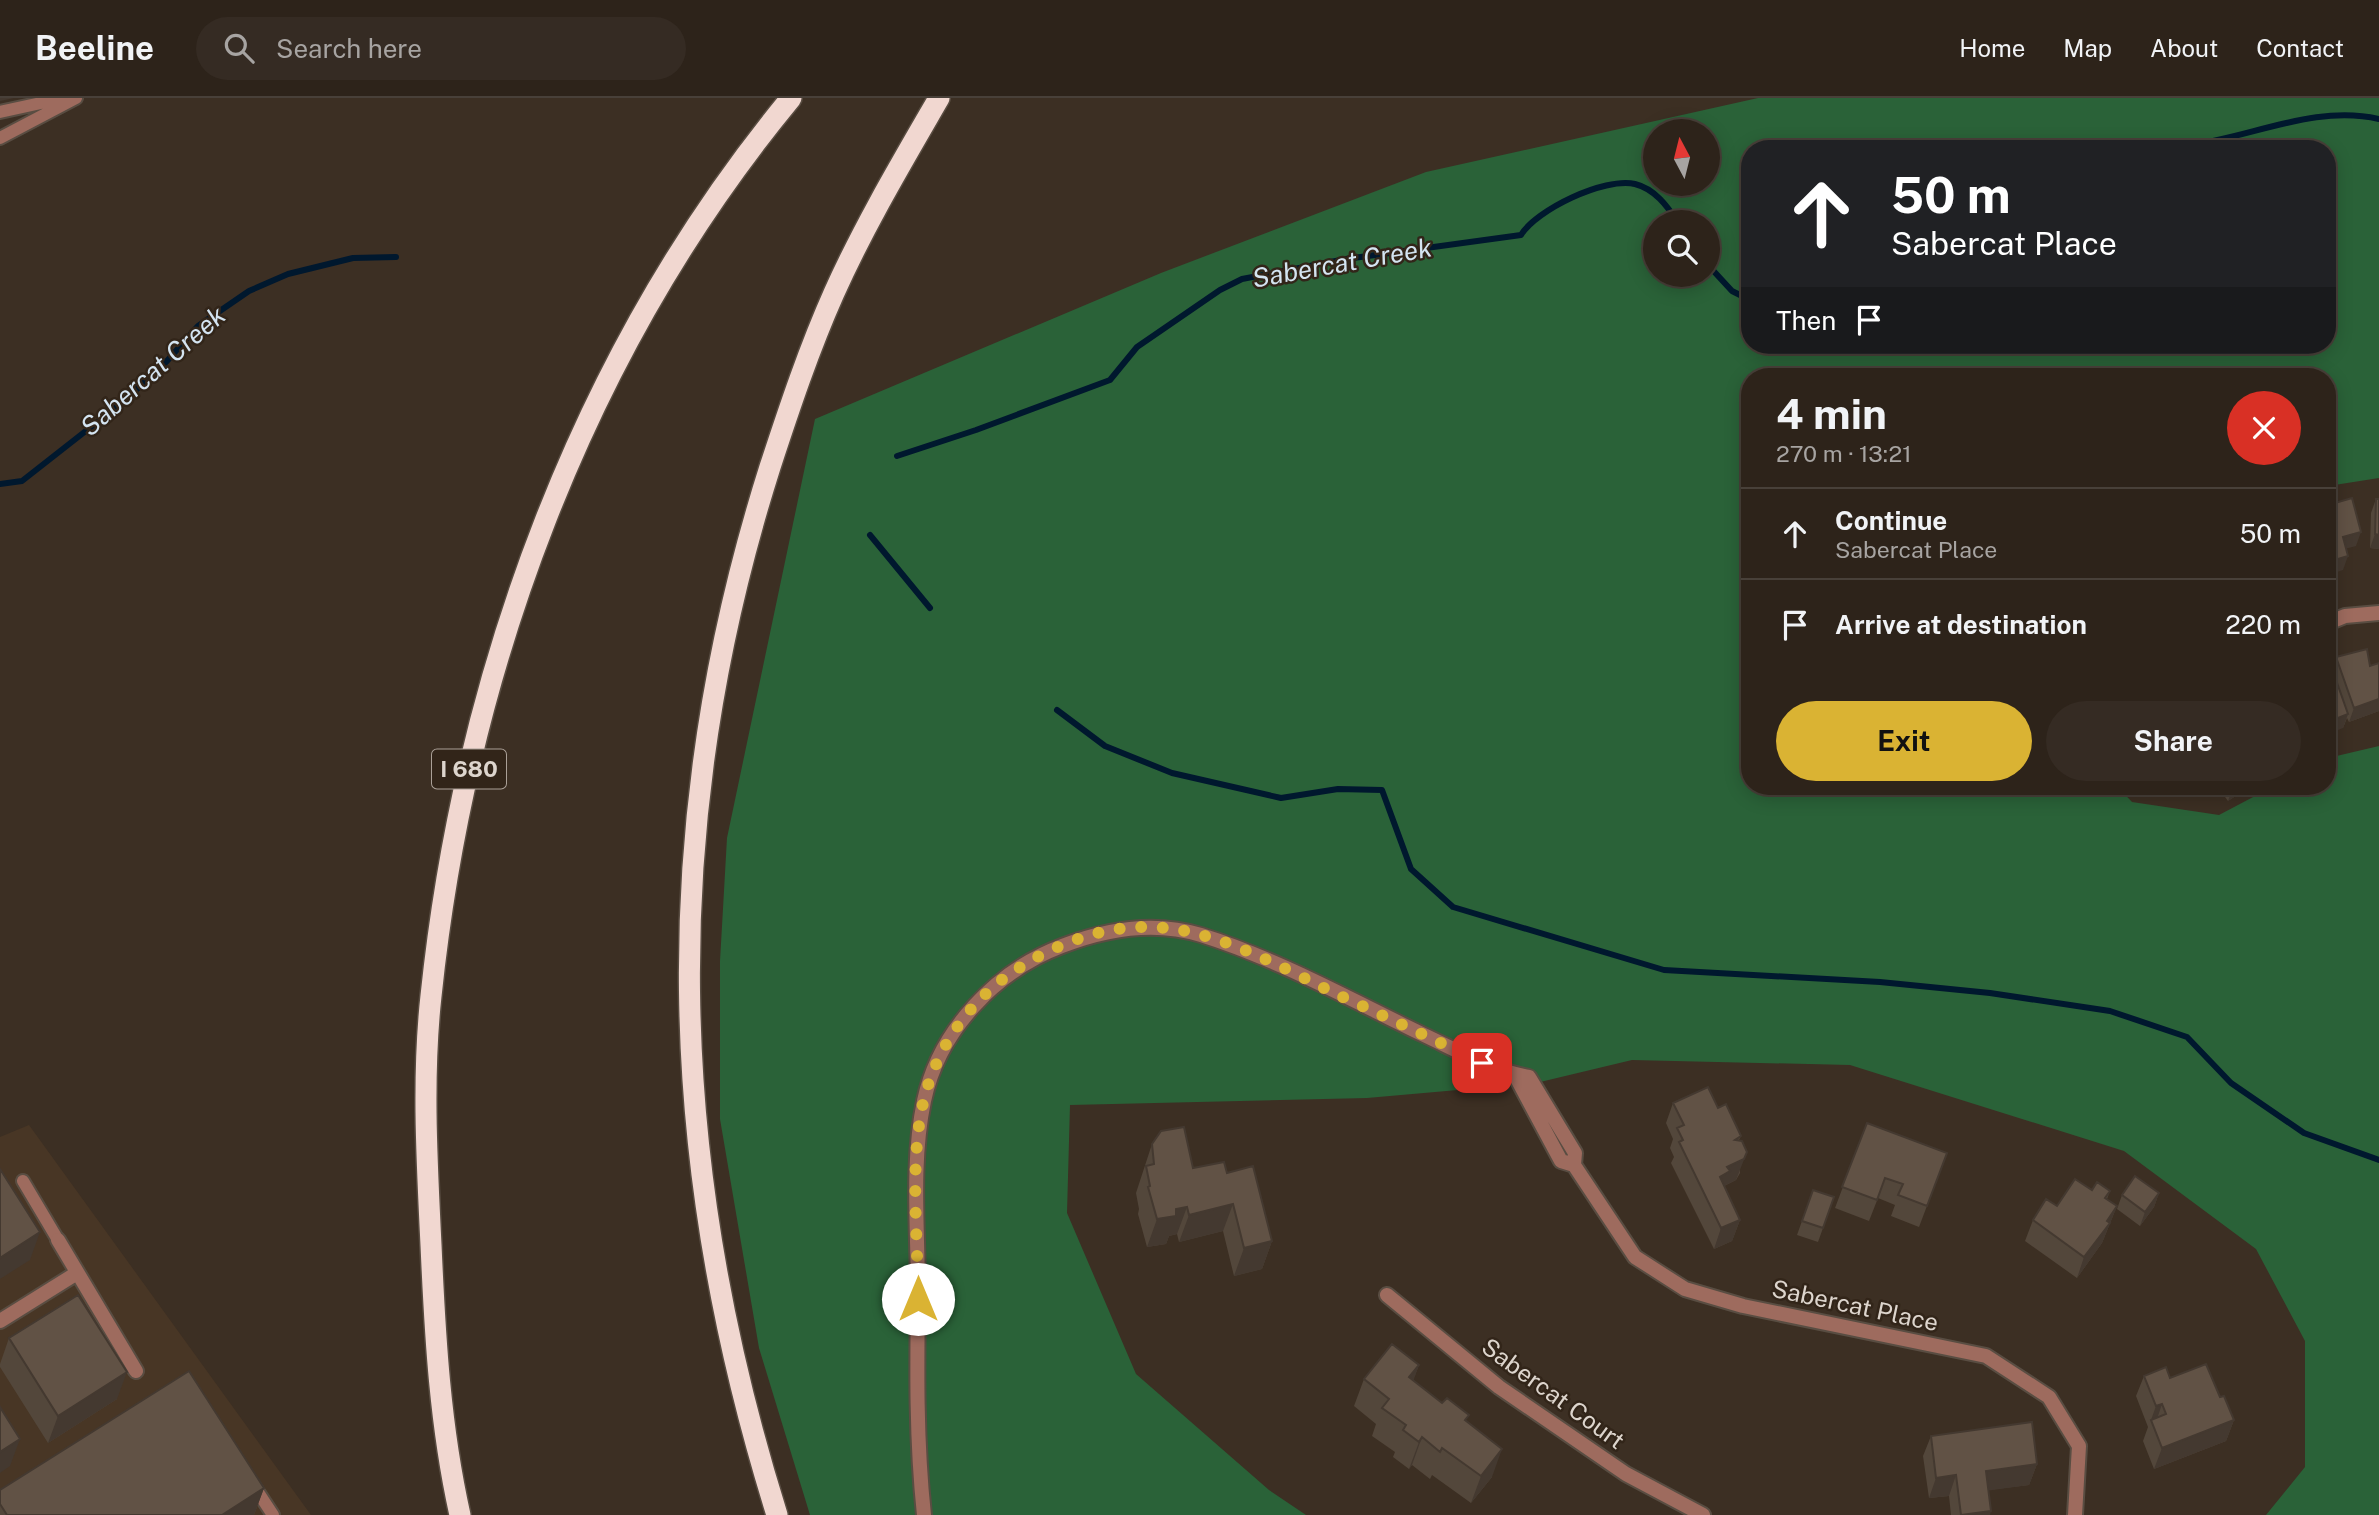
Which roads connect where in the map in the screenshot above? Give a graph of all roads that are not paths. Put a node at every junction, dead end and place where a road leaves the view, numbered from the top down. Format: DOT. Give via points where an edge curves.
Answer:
graph roads {
  1 [pos="64,98"];
  2 [pos="76,98"];
  3 [pos="791,98"];
  4 [pos="939,98"];
  5 [pos="0,113"];
  6 [pos="0,138"];
  7 [pos="2379,614"];
  8 [pos="2336,620"];
  9 [pos="23,1181"];
  10 [pos="58,1240"];
  11 [pos="77,1273"];
  12 [pos="1387,1295"];
  13 [pos="0,1321"];
  14 [pos="136,1371"];
  15 [pos="243,1470"];
  16 [pos="273,1515"];
  17 [pos="460,1515"];
  18 [pos="777,1515"];
  19 [pos="924,1515"];
  20 [pos="1703,1515"];
  21 [pos="2075,1515"];
  1 -- 5 [label="lane"];
  2 -- 6 [label="lane"];
  3 -- 17 [label="highway, I 680" via="747,152 648,299 577,439 526,574 481,717 449,851 430,1000 426,1146 442,1422"];
  4 -- 18 [label="highway" via="833,295 784,424 743,554 715,679 698,799 688,1010 703,1196 726,1328"];
  7 -- 8 [label="street"];
  9 -- 10 [label="lane"];
  10 -- 11 [label="street"];
  11 -- 13 [label="street"];
  11 -- 14 [label="street"];
  12 -- 20 [label="street, Sabercat Court" via="1499,1387 1626,1474"];
  15 -- 16 [label="lane"];
  19 -- 21 [label="street, Sabercat Place" via="917,1403 918,1144 925,1098 940,1055 964,1017 1001,979 1043,953 1092,934 1142,927 1197,934 1251,953 1482,1063 1522,1076 1561,1161 1574,1165 1635,1257 1685,1289 1743,1306 1986,1356 2049,1396 2079,1446"];
}
